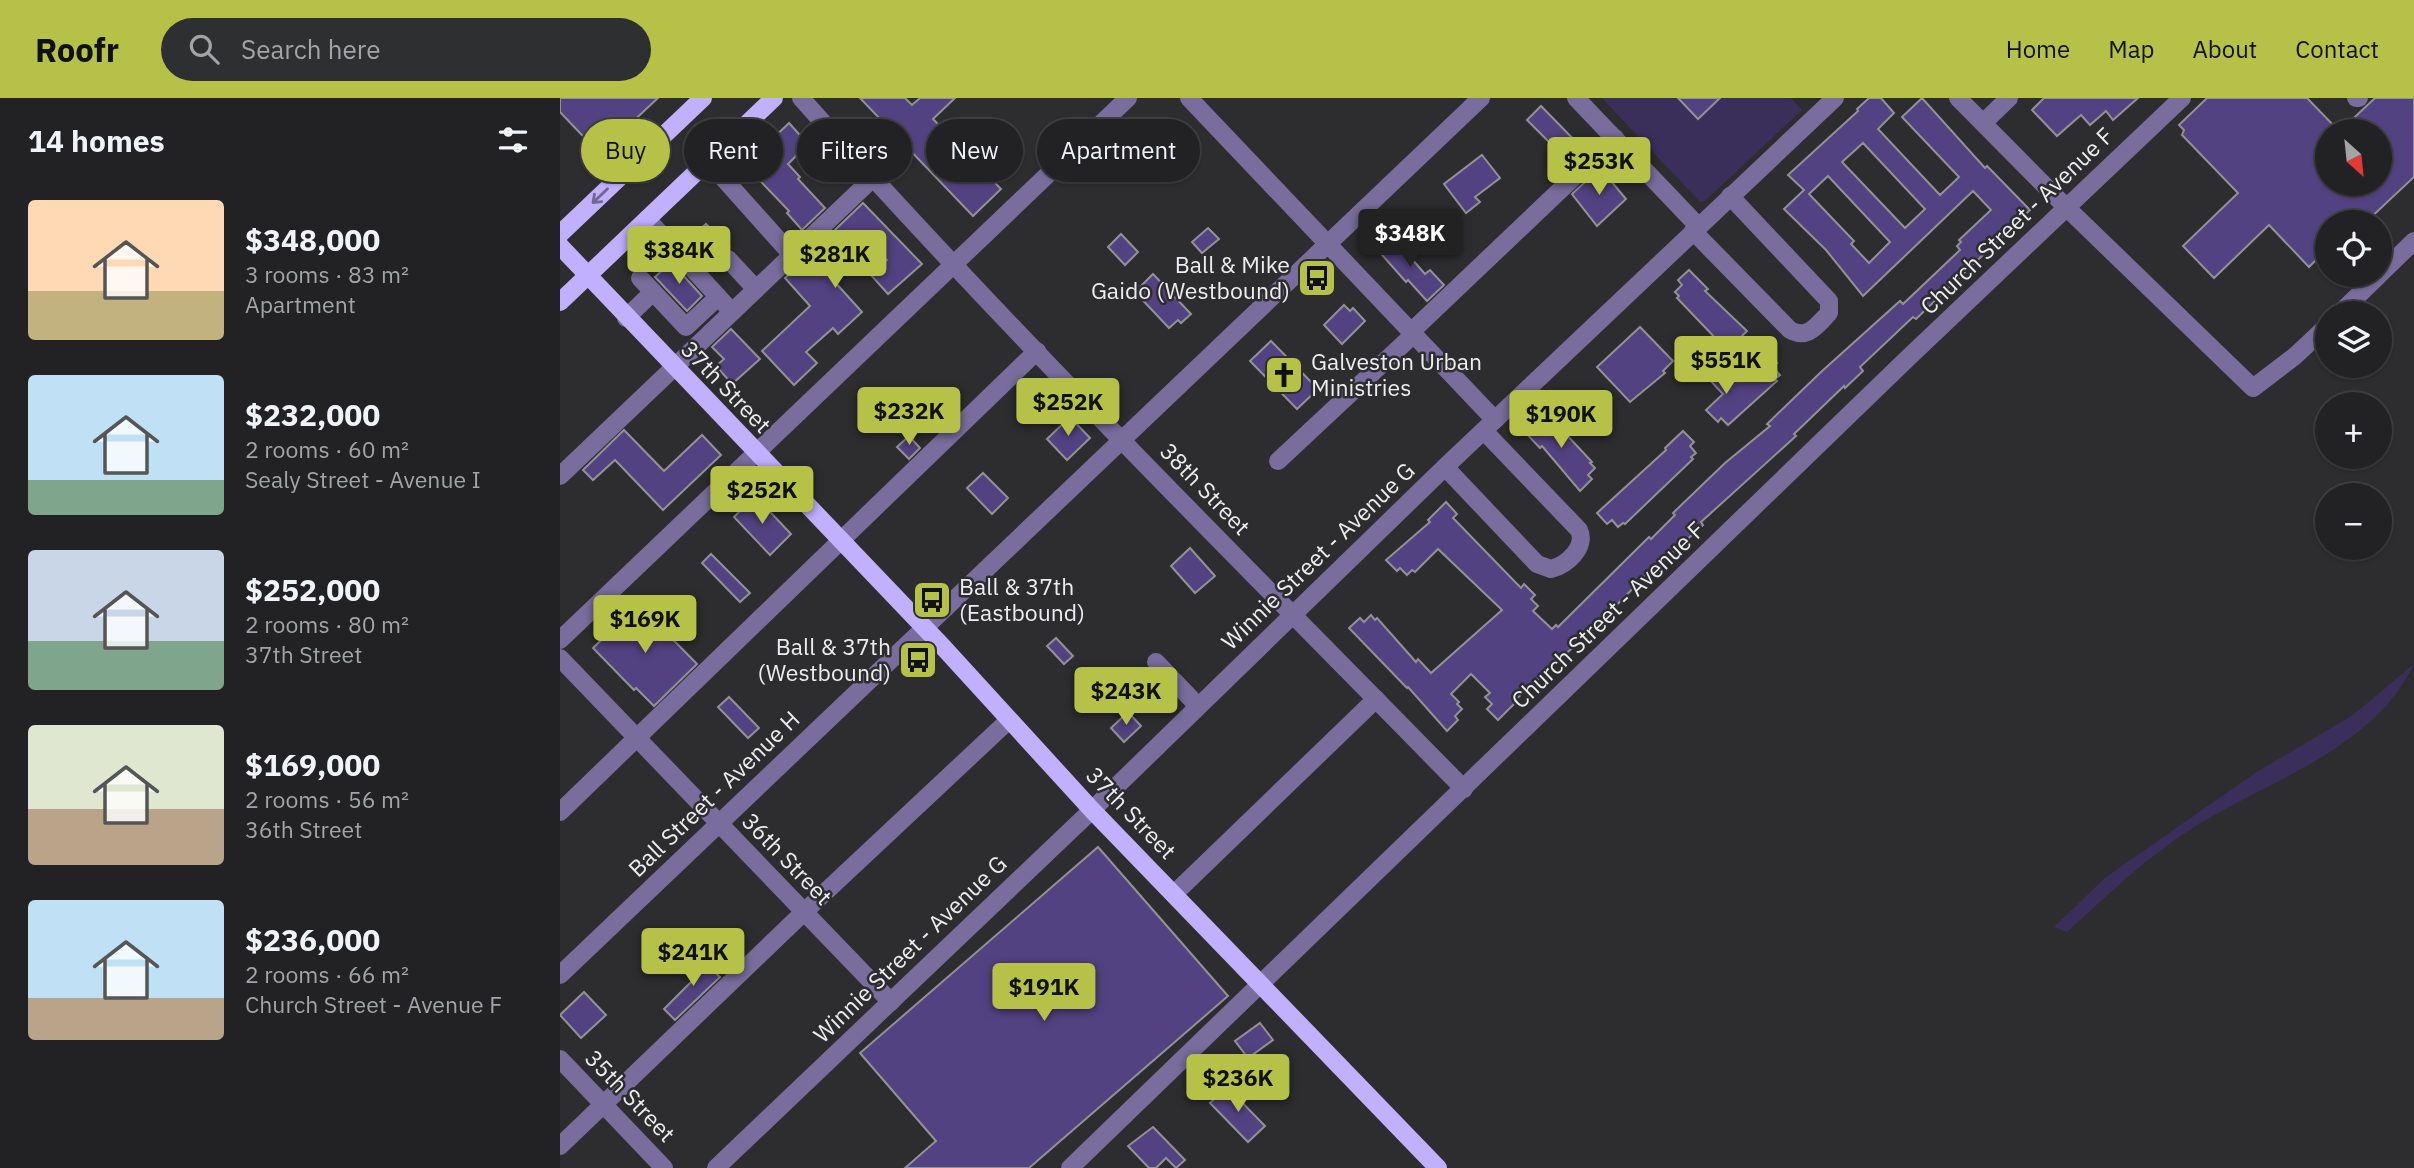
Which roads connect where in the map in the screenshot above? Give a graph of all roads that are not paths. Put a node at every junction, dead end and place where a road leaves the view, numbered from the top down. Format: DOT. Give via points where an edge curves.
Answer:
graph roads {
  1 [pos="703,98"];
  2 [pos="774,98"];
  3 [pos="801,98"];
  4 [pos="1128,98"];
  5 [pos="1189,98"];
  6 [pos="1481,98"];
  7 [pos="1576,98"];
  8 [pos="1835,98"];
  9 [pos="1958,98"];
  10 [pos="2009,98"];
  11 [pos="2182,98"];
  12 [pos="752,119"];
  13 [pos="820,119"];
  14 [pos="1983,123"];
  15 [pos="1615,138"];
  16 [pos="686,182"];
  17 [pos="727,182"];
  18 [pos="869,182"];
  19 [pos="877,182"];
  20 [pos="1730,196"];
  21 [pos="2067,208"];
  22 [pos="647,219"];
  23 [pos="1696,229"];
  24 [pos="560,234"];
  25 [pos="2414,241"];
  26 [pos="1328,244"];
  27 [pos="560,246"];
  28 [pos="792,255"];
  29 [pos="727,259"];
  30 [pos="2392,262"];
  31 [pos="954,264"];
  32 [pos="588,276"];
  33 [pos="640,278"];
  34 [pos="2367,287"];
  35 [pos="756,289"];
  36 [pos="653,292"];
  37 [pos="718,297"];
  38 [pos="2352,301"];
  39 [pos="560,302"];
  40 [pos="732,312"];
  41 [pos="626,318"];
  42 [pos="686,327"];
  43 [pos="1413,333"];
  44 [pos="2315,337"];
  45 [pos="700,342"];
  46 [pos="1037,351"];
  47 [pos="673,368"];
  48 [pos="1490,425"];
  49 [pos="1123,440"];
  50 [pos="756,454"];
  51 [pos="1278,461"];
  52 [pos="1445,467"];
  53 [pos="560,476"];
  54 [pos="841,543"];
  55 [pos="1293,614"];
  56 [pos="924,628"];
  57 [pos="560,640"];
  58 [pos="560,658"];
  59 [pos="1156,662"];
  60 [pos="1376,699"];
  61 [pos="1198,705"];
  62 [pos="1009,720"];
  63 [pos="636,738"];
  64 [pos="1464,789"];
  65 [pos="1092,810"];
  66 [pos="560,812"];
  67 [pos="719,824"];
  68 [pos="1174,894"];
  69 [pos="804,912"];
  70 [pos="560,975"];
  71 [pos="1262,984"];
  72 [pos="891,1002"];
  73 [pos="560,1059"];
  74 [pos="604,1104"];
  75 [pos="560,1146"];
  76 [pos="664,1168"];
  77 [pos="716,1168"];
  78 [pos="1070,1168"];
  79 [pos="1438,1168"];
  1 -- 24 [label="main road, one-way"];
  2 -- 12 [label="main road"];
  3 -- 13 [label="street, 38th Street"];
  4 -- 31 [label="street"];
  5 -- 26 [label="street"];
  6 -- 26 [label="street, Ball Street - Avenue H"];
  7 -- 15 [label="street"];
  8 -- 20 [label="street, Winnie Street - Avenue G"];
  9 -- 14 [label="street"];
  10 -- 14 [label="street"];
  11 -- 21 [label="street, Church Street - Avenue F"];
  14 -- 21 [label="street"];
  15 -- 23 [label="street"];
  15 -- 43 [label="street"];
  16 -- 22 [label="main road"];
  17 -- 28 [label="street"];
  18 -- 28 [label="street"];
  19 -- 31 [label="street, 38th Street"];
  20 -- 23 [label="street, Winnie Street - Avenue G"];
  20 -- 23 [label="street" via="1829,300 1829,313 1811,331 1799,334 1790,330"];
  21 -- 44 [label="street" via="2253,388"];
  21 -- 64 [label="street, Church Street - Avenue F"];
  22 -- 32 [label="main road"];
  22 -- 37 [label="street"];
  23 -- 48 [label="street, Winnie Street - Avenue G"];
  25 -- 30 [label="street"];
  26 -- 43 [label="street"];
  26 -- 49 [label="street, Ball Street - Avenue H"];
  27 -- 32 [label="main road, 37th Street"];
  28 -- 35 [label="street"];
  29 -- 35 [label="street"];
  31 -- 46 [label="street, 38th Street"];
  31 -- 50 [label="street"];
  32 -- 39 [label="main road"];
  32 -- 41 [label="main road, 37th Street"];
  33 -- 36 [label="street"];
  34 -- 38 [label="street"];
  35 -- 40 [label="street"];
  36 -- 41 [label="street"];
  36 -- 42 [label="street"];
  37 -- 40 [label="street"];
  37 -- 42 [label="street"];
  40 -- 45 [label="street"];
  41 -- 47 [label="main road, 37th Street"];
  42 -- 45 [label="street"];
  43 -- 48 [label="street"];
  43 -- 51 [label="street"];
  45 -- 47 [label="street"];
  46 -- 49 [label="street, 38th Street"];
  46 -- 54 [label="street"];
  47 -- 50 [label="main road, 37th Street"];
  47 -- 53 [label="street"];
  48 -- 52 [label="street, Winnie Street - Avenue G"];
  48 -- 52 [label="street" via="1579,530 1580,547 1563,563 1551,569 1537,564"];
  49 -- 55 [label="street, 38th Street"];
  49 -- 56 [label="street, Ball Street - Avenue H"];
  50 -- 54 [label="main road, 37th Street"];
  50 -- 57 [label="street"];
  52 -- 55 [label="street, Winnie Street - Avenue G"];
  54 -- 56 [label="main road, 37th Street"];
  54 -- 63 [label="street"];
  55 -- 60 [label="street, 38th Street"];
  55 -- 61 [label="street, Winnie Street - Avenue G"];
  56 -- 62 [label="main road, 37th Street"];
  56 -- 67 [label="street, Ball Street - Avenue H"];
  58 -- 63 [label="street, 36th Street"];
  59 -- 61 [label="street"];
  60 -- 64 [label="street, 38th Street"];
  60 -- 68 [label="street"];
  61 -- 65 [label="street, Winnie Street - Avenue G"];
  62 -- 65 [label="main road, 37th Street"];
  62 -- 69 [label="street"];
  63 -- 66 [label="street"];
  63 -- 67 [label="street, 36th Street"];
  64 -- 71 [label="street, Church Street - Avenue F"];
  65 -- 68 [label="main road, 37th Street"];
  65 -- 72 [label="street, Winnie Street - Avenue G"];
  67 -- 69 [label="street, 36th Street"];
  67 -- 70 [label="street, Ball Street - Avenue H"];
  68 -- 71 [label="main road, 37th Street"];
  69 -- 72 [label="street, 36th Street"];
  69 -- 74 [label="street"];
  71 -- 78 [label="street, Church Street - Avenue F"];
  71 -- 79 [label="main road, 37th Street"];
  72 -- 77 [label="street, Winnie Street - Avenue G"];
  73 -- 74 [label="street, 35th Street"];
  74 -- 75 [label="street"];
  74 -- 76 [label="street, 35th Street"];
}
